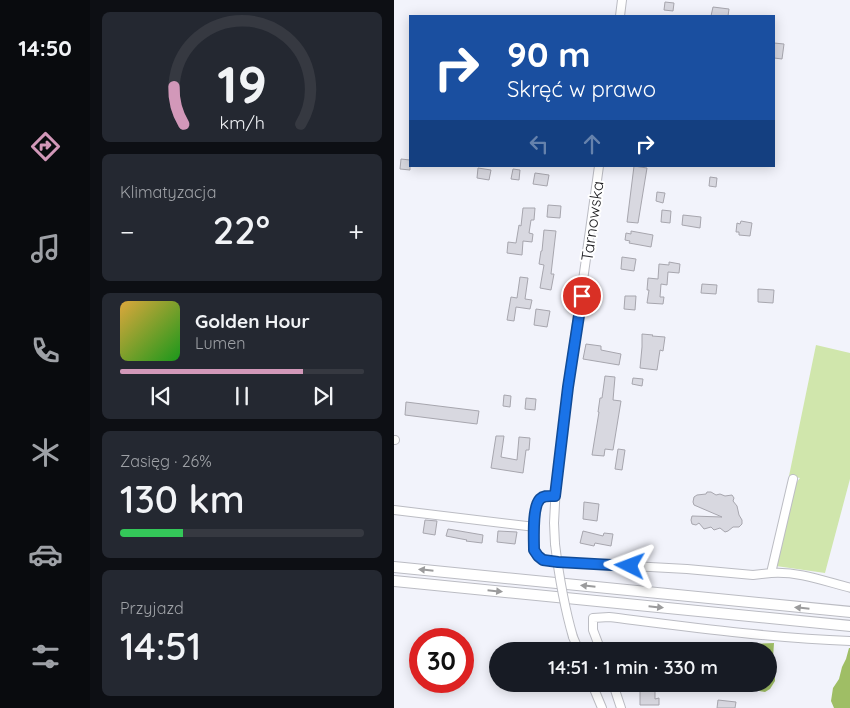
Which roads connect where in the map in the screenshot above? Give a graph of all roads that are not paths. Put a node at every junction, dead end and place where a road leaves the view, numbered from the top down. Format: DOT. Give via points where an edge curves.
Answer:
graph roads {
  1 [pos="622,0"];
  2 [pos="620,15"];
  3 [pos="599,167"];
  4 [pos="793,479"];
  5 [pos="555,496"];
  6 [pos="394,510"];
  7 [pos="535,527"];
  8 [pos="394,567"];
  9 [pos="771,573"];
  10 [pos="394,581"];
  11 [pos="850,588"];
  12 [pos="850,612"];
  13 [pos="850,626"];
  14 [pos="850,641"];
  15 [pos="575,642"];
  16 [pos="598,642"];
  17 [pos="595,692"];
  18 [pos="616,692"];
  19 [pos="602,708"];
  20 [pos="621,708"];
  1 -- 2 [label="street"];
  3 -- 5 [label="street, Tarnowska"];
  4 -- 9 [label="street"];
  5 -- 7 [label="street" via="540,498 536,505"];
  5 -- 15 [label="street, Tarnowska, bridge" via="559,578"];
  6 -- 7 [label="street"];
  7 -- 9 [label="street" via="534,550 543,560 753,575"];
  12 -- 8 [label="main road, one-way"];
  9 -- 11 [label="street" via="803,575"];
  10 -- 13 [label="main road, one-way"];
  14 -- 16 [label="street" via="814,640 609,617 593,618"];
  17 -- 19 [label="street"];
  18 -- 20 [label="street"];
}
